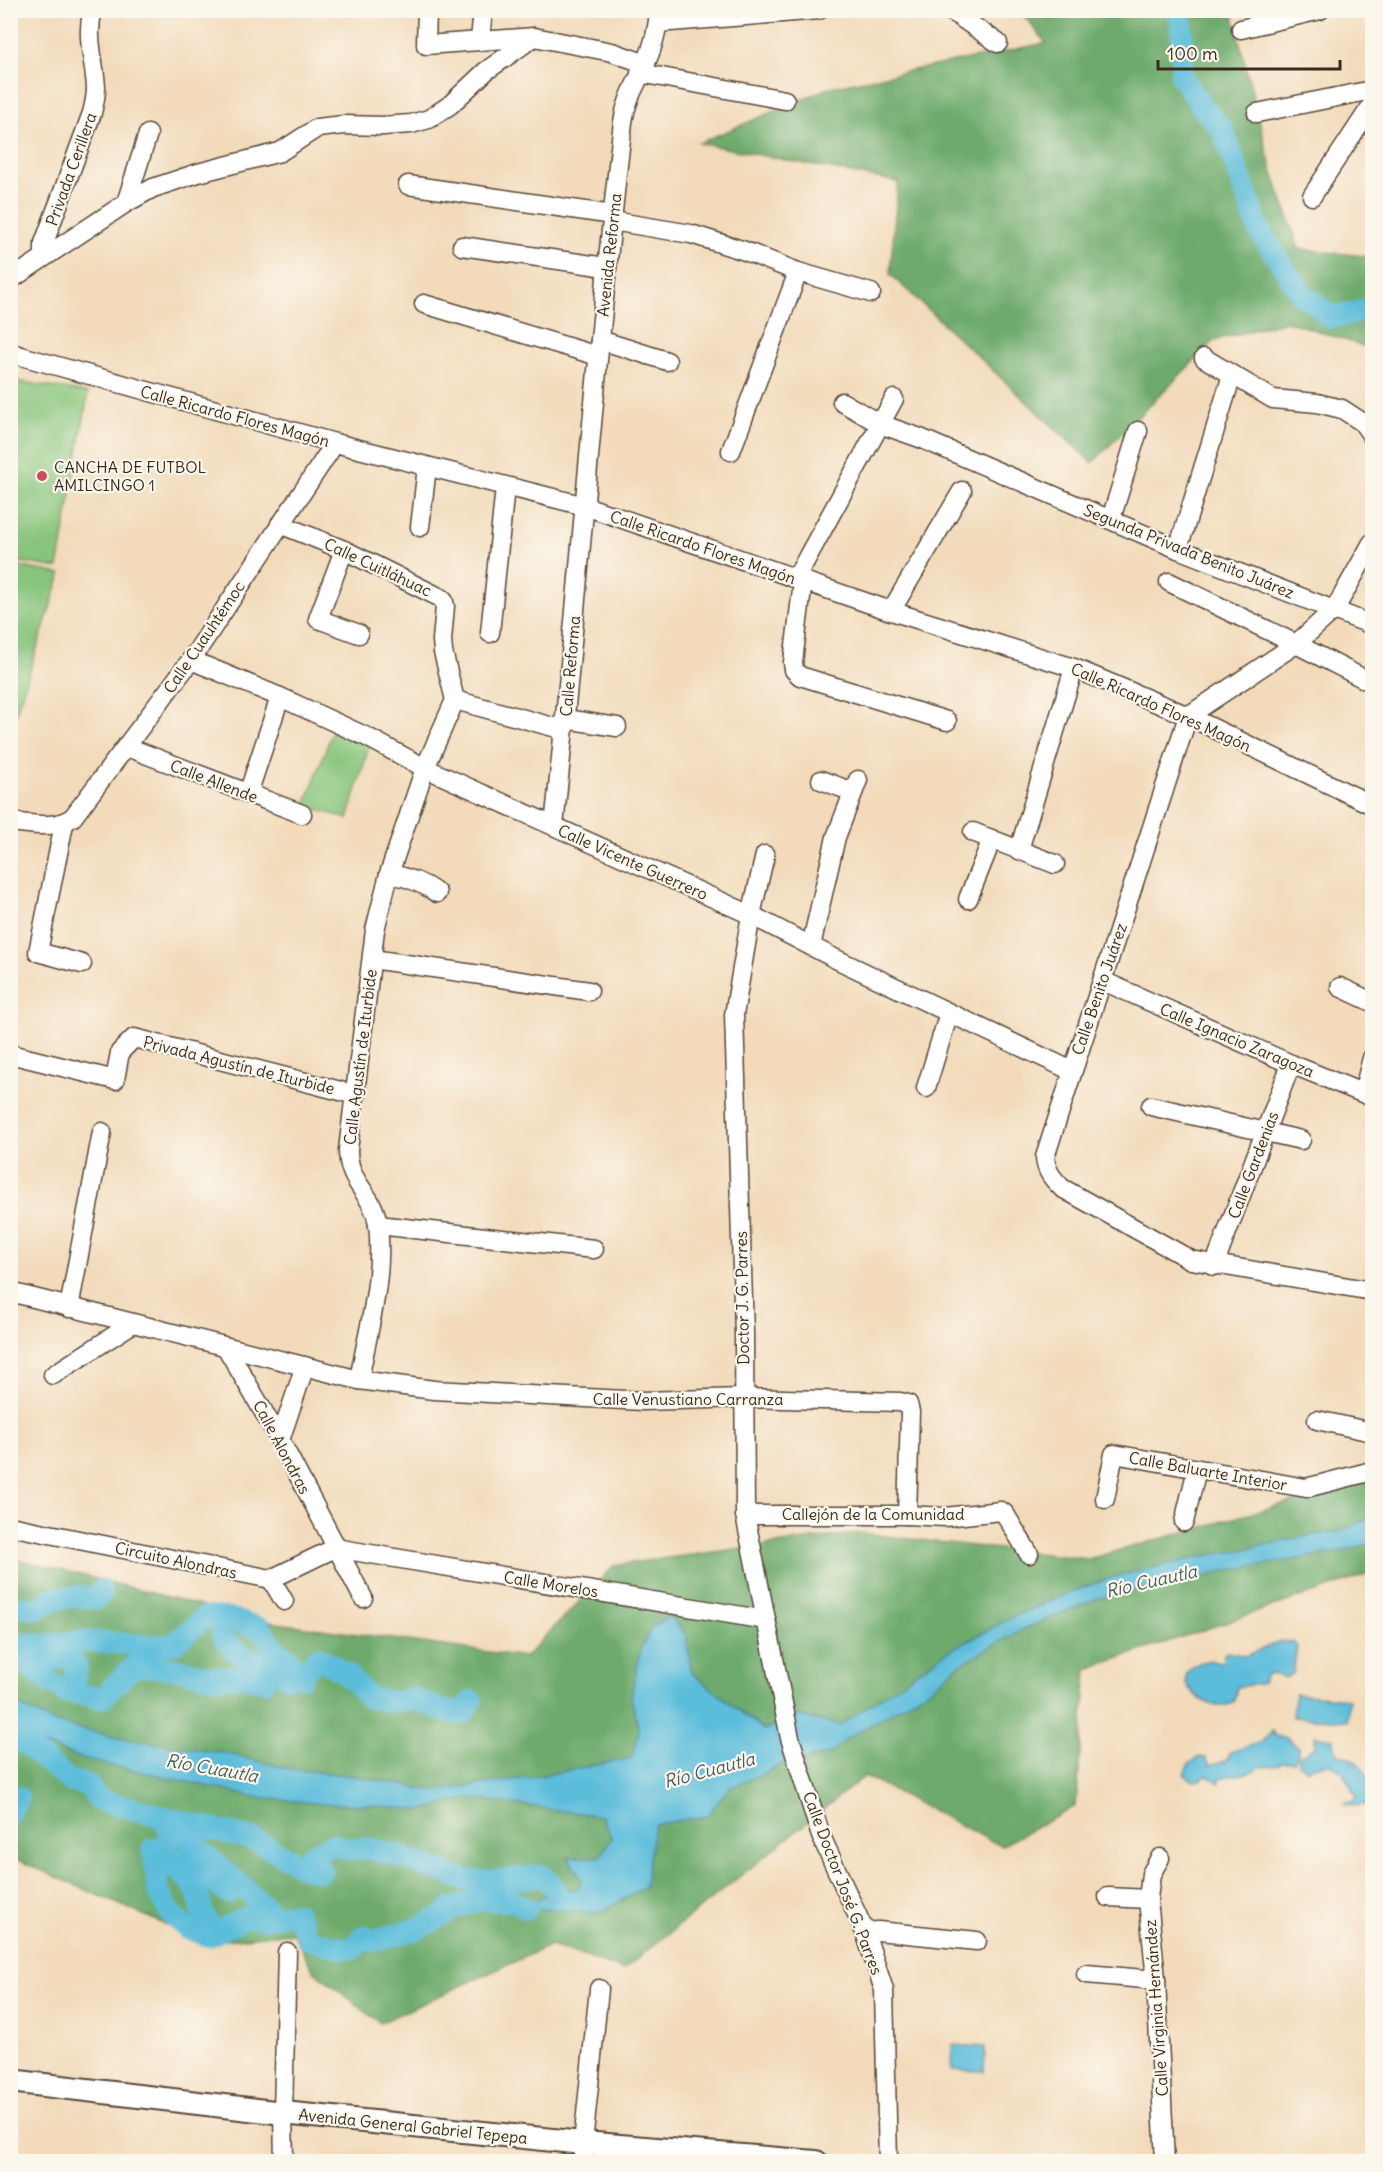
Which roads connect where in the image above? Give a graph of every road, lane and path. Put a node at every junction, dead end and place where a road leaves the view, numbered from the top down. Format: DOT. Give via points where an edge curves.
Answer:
graph roads {
  1 [pos="93,10"];
  2 [pos="427,10"];
  3 [pos="483,10"];
  4 [pos="819,10"];
  5 [pos="950,10"];
  6 [pos="1320,10"];
  7 [pos="659,17"];
  8 [pos="1241,29"];
  9 [pos="534,38"];
  10 [pos="480,40"];
  11 [pos="998,43"];
  12 [pos="643,69"];
  13 [pos="1372,90"];
  14 [pos="785,100"];
  15 [pos="1372,105"];
  16 [pos="1257,112"];
  17 [pos="1368,126"];
  18 [pos="148,134"];
  19 [pos="408,185"];
  20 [pos="1312,196"];
  21 [pos="126,202"];
  22 [pos="613,218"];
  23 [pos="462,246"];
  24 [pos="44,256"];
  25 [pos="606,267"];
  26 [pos="798,272"];
  27 [pos="10,280"];
  28 [pos="871,292"];
  29 [pos="424,304"];
  30 [pos="599,348"];
  31 [pos="10,352"];
  32 [pos="1204,358"];
  33 [pos="667,361"];
  34 [pos="1232,375"];
  35 [pos="894,399"];
  36 [pos="842,402"];
  37 [pos="880,424"];
  38 [pos="1138,431"];
  39 [pos="1372,436"];
  40 [pos="335,443"];
  41 [pos="731,451"];
  42 [pos="427,467"];
  43 [pos="505,487"];
  44 [pos="962,491"];
  45 [pos="585,506"];
  46 [pos="1112,519"];
  47 [pos="280,524"];
  48 [pos="420,527"];
  49 [pos="1372,543"];
  50 [pos="1179,549"];
  51 [pos="344,550"];
  52 [pos="799,580"];
  53 [pos="1168,582"];
  54 [pos="1335,609"];
  55 [pos="891,611"];
  56 [pos="1372,625"];
  57 [pos="490,633"];
  58 [pos="359,634"];
  59 [pos="1296,644"];
  60 [pos="190,660"];
  61 [pos="1074,668"];
  62 [pos="1372,683"];
  63 [pos="280,697"];
  64 [pos="455,700"];
  65 [pos="1188,716"];
  66 [pos="947,721"];
  67 [pos="564,724"];
  68 [pos="617,727"];
  69 [pos="127,747"];
  70 [pos="425,768"];
  71 [pos="821,780"];
  72 [pos="248,794"];
  73 [pos="1372,806"];
  74 [pos="302,814"];
  75 [pos="10,822"];
  76 [pos="64,824"];
  77 [pos="554,826"];
  78 [pos="973,832"];
  79 [pos="992,840"];
  80 [pos="1019,850"];
  81 [pos="765,855"];
  82 [pos="1055,864"];
  83 [pos="390,873"];
  84 [pos="437,893"];
  85 [pos="968,899"];
  86 [pos="751,915"];
  87 [pos="811,946"];
  88 [pos="372,959"];
  89 [pos="82,964"];
  90 [pos="1103,981"];
  91 [pos="1340,987"];
  92 [pos="589,991"];
  93 [pos="1372,1002"];
  94 [pos="949,1013"];
  95 [pos="10,1054"];
  96 [pos="1372,1058"];
  97 [pos="1291,1064"];
  98 [pos="1072,1071"];
  99 [pos="926,1088"];
  100 [pos="356,1095"];
  101 [pos="1368,1095"];
  102 [pos="1151,1106"];
  103 [pos="102,1132"];
  104 [pos="1266,1133"];
  105 [pos="1301,1140"];
  106 [pos="378,1225"];
  107 [pos="594,1249"];
  108 [pos="1214,1266"];
  109 [pos="1372,1291"];
  110 [pos="10,1292"];
  111 [pos="69,1308"];
  112 [pos="132,1324"];
  113 [pos="226,1347"];
  114 [pos="305,1366"];
  115 [pos="53,1375"];
  116 [pos="359,1380"];
  117 [pos="743,1398"];
  118 [pos="1317,1420"];
  119 [pos="1372,1432"];
  120 [pos="280,1440"];
  121 [pos="1197,1469"];
  122 [pos="1372,1471"];
  123 [pos="1105,1499"];
  124 [pos="745,1515"];
  125 [pos="907,1515"];
  126 [pos="1184,1522"];
  127 [pos="10,1526"];
  128 [pos="335,1548"];
  129 [pos="1029,1554"];
  130 [pos="271,1580"];
  131 [pos="363,1598"];
  132 [pos="284,1601"];
  133 [pos="766,1620"];
  134 [pos="778,1678"];
  135 [pos="1161,1858"];
  136 [pos="1108,1898"];
  137 [pos="1148,1899"];
  138 [pos="866,1932"];
  139 [pos="976,1941"];
  140 [pos="287,1952"];
  141 [pos="1086,1974"];
  142 [pos="1156,1980"];
  143 [pos="599,1989"];
  144 [pos="10,2081"];
  145 [pos="283,2113"];
  146 [pos="584,2152"];
  147 [pos="284,2162"];
  148 [pos="816,2162"];
  149 [pos="888,2162"];
  150 [pos="1165,2162"];
  1 -- 24 [label="street, Privada Cerillera" via="89,44 96,91 92,113 44,243"];
  2 -- 10 [label="street" via="426,45"];
  3 -- 10 [label="street"];
  4 -- 7 [label="street"];
  5 -- 11 [label="street"];
  6 -- 8 [label="street"];
  7 -- 12 [label="street, Avenida Reforma"];
  9 -- 10 [label="street"];
  9 -- 12 [label="street" via="612,52"];
  9 -- 21 [label="street" via="486,71 429,119 411,124 317,128 280,152 165,184"];
  12 -- 14 [label="street"];
  12 -- 22 [label="street, Avenida Reforma" via="630,93 624,118"];
  13 -- 16 [label="street"];
  15 -- 17 [label="street"];
  17 -- 20 [label="street"];
  18 -- 21 [label="street"];
  19 -- 22 [label="street"];
  21 -- 24 [label="street"];
  22 -- 25 [label="street, Avenida Reforma"];
  22 -- 26 [label="street" via="691,234"];
  23 -- 25 [label="street"];
  24 -- 27 [label="street"];
  25 -- 30 [label="street, Avenida Reforma"];
  26 -- 28 [label="street"];
  26 -- 41 [label="street"];
  29 -- 30 [label="street"];
  30 -- 33 [label="street"];
  30 -- 45 [label="street, Avenida Reforma"];
  31 -- 40 [label="street, Calle Ricardo Flores Magón"];
  32 -- 34 [label="street"];
  34 -- 39 [label="street" via="1273,399 1342,409 1362,422"];
  34 -- 50 [label="street"];
  35 -- 37 [label="street"];
  36 -- 37 [label="street, Segunda Privada Benito Juárez"];
  37 -- 46 [label="street, Segunda Privada Benito Juárez"];
  37 -- 52 [label="street"];
  38 -- 46 [label="street"];
  40 -- 42 [label="street, Calle Ricardo Flores Magón"];
  40 -- 47 [label="street, Calle Cuauhtémoc"];
  42 -- 43 [label="street, Calle Ricardo Flores Magón"];
  42 -- 48 [label="street"];
  43 -- 45 [label="street, Calle Ricardo Flores Magón"];
  43 -- 57 [label="street"];
  44 -- 55 [label="street"];
  45 -- 52 [label="street, Calle Ricardo Flores Magón"];
  45 -- 67 [label="street, Calle Reforma"];
  46 -- 50 [label="street, Segunda Privada Benito Juárez"];
  47 -- 51 [label="street, Calle Cuitláhuac"];
  47 -- 60 [label="street, Calle Cuauhtémoc"];
  49 -- 54 [label="street"];
  50 -- 54 [label="street, Segunda Privada Benito Juárez"];
  51 -- 58 [label="street" via="318,619"];
  51 -- 64 [label="street, Calle Cuitláhuac" via="443,599 443,652"];
  52 -- 55 [label="street, Calle Ricardo Flores Magón"];
  52 -- 66 [label="street" via="793,662 800,676"];
  53 -- 59 [label="street"];
  54 -- 56 [label="street, Segunda Privada Benito Juárez"];
  54 -- 59 [label="street"];
  55 -- 61 [label="street, Calle Ricardo Flores Magón"];
  59 -- 62 [label="street"];
  59 -- 65 [label="street"];
  60 -- 63 [label="street, Calle Vicente Guerrero"];
  60 -- 69 [label="street, Calle Cuauhtémoc"];
  61 -- 65 [label="street, Calle Ricardo Flores Magón"];
  61 -- 80 [label="street"];
  63 -- 70 [label="street, Calle Vicente Guerrero" via="367,736"];
  63 -- 72 [label="street"];
  64 -- 67 [label="street"];
  64 -- 70 [label="street"];
  65 -- 73 [label="street, Calle Ricardo Flores Magón"];
  65 -- 90 [label="street, Calle Benito Juárez"];
  67 -- 68 [label="street"];
  67 -- 77 [label="street, Calle Reforma"];
  69 -- 72 [label="street, Calle Allende"];
  69 -- 76 [label="street, Calle Cuauhtémoc" via="74,817"];
  70 -- 77 [label="street, Calle Vicente Guerrero"];
  70 -- 83 [label="street, Calle Agustín de Iturbide"];
  71 -- 87 [label="street" via="856,786 836,837"];
  72 -- 74 [label="street, Calle Allende"];
  75 -- 76 [label="street"];
  76 -- 89 [label="street" via="38,952"];
  77 -- 86 [label="street, Calle Vicente Guerrero"];
  78 -- 79 [label="street"];
  79 -- 80 [label="street"];
  79 -- 85 [label="street"];
  80 -- 82 [label="street"];
  81 -- 86 [label="street, Doctor J. G. Parres"];
  83 -- 84 [label="street" via="412,878"];
  83 -- 88 [label="street, Calle Agustín de Iturbide" via="375,930"];
  86 -- 87 [label="street, Calle Vicente Guerrero"];
  86 -- 117 [label="street, Doctor J. G. Parres" via="734,1015"];
  87 -- 94 [label="street, Calle Vicente Guerrero"];
  88 -- 92 [label="street"];
  88 -- 100 [label="street, Calle Agustín de Iturbide"];
  90 -- 97 [label="street, Calle Ignacio Zaragoza"];
  90 -- 98 [label="street, Calle Benito Juárez"];
  91 -- 93 [label="street"];
  94 -- 98 [label="street, Calle Vicente Guerrero"];
  94 -- 99 [label="street"];
  95 -- 100 [label="street, Privada Agustín de Iturbide" via="115,1080 120,1052 134,1038"];
  96 -- 101 [label="street"];
  97 -- 101 [label="street, Calle Ignacio Zaragoza"];
  97 -- 104 [label="street, Calle Gardenias"];
  98 -- 108 [label="street, Calle Benito Juárez" via="1045,1157 1052,1178 1062,1188 1191,1260"];
  100 -- 106 [label="street, Calle Agustín de Iturbide" via="348,1165 374,1206"];
  102 -- 104 [label="street"];
  103 -- 111 [label="street"];
  104 -- 105 [label="street"];
  104 -- 108 [label="street, Calle Gardenias"];
  106 -- 107 [label="street"];
  106 -- 116 [label="street, Calle Agustín de Iturbide" via="378,1270"];
  108 -- 109 [label="street, Calle Benito Juárez"];
  110 -- 111 [label="street"];
  111 -- 112 [label="street"];
  112 -- 113 [label="street"];
  112 -- 115 [label="street"];
  113 -- 114 [label="street"];
  113 -- 120 [label="street, Calle Alondras"];
  114 -- 116 [label="street"];
  114 -- 120 [label="street"];
  116 -- 117 [label="street, Calle Venustiano Carranza" via="434,1390 643,1401"];
  117 -- 124 [label="street, Doctor J. G. Parres"];
  117 -- 125 [label="street, Calle Venustiano Carranza" via="908,1404"];
  118 -- 119 [label="street"];
  120 -- 128 [label="street, Calle Alondras"];
  121 -- 122 [label="street, Calle Baluarte Interior" via="1306,1488"];
  121 -- 123 [label="street, Calle Baluarte Interior" via="1114,1454"];
  121 -- 126 [label="street"];
  124 -- 125 [label="street, Callejón de la Comunidad"];
  124 -- 133 [label="street, Doctor J. G. Parres"];
  125 -- 129 [label="street, Callejón de la Comunidad" via="945,1517 1001,1511"];
  127 -- 130 [label="street, Circuito Alondras"];
  128 -- 130 [label="street"];
  128 -- 131 [label="street, Calle Alondras"];
  128 -- 133 [label="street, Calle Morelos"];
  130 -- 132 [label="street"];
  133 -- 134 [label="street, Doctor J. G. Parres"];
  134 -- 138 [label="street, Calle Doctor José G. Parres" via="790,1738 821,1836"];
  135 -- 137 [label="street, Calle Virginia Hernández" via="1151,1874"];
  136 -- 137 [label="street"];
  137 -- 142 [label="street, Calle Virginia Hernández"];
  138 -- 139 [label="street"];
  138 -- 149 [label="street, Calle Doctor José G. Parres" via="884,1990"];
  140 -- 145 [label="street"];
  141 -- 142 [label="street"];
  142 -- 150 [label="street, Calle Virginia Hernández"];
  143 -- 146 [label="street"];
  144 -- 145 [label="main road, Avenida General Gabriel Tepepa"];
  145 -- 146 [label="main road, Avenida General Gabriel Tepepa"];
  145 -- 147 [label="street"];
  146 -- 148 [label="main road, Avenida General Gabriel Tepepa"];
}
